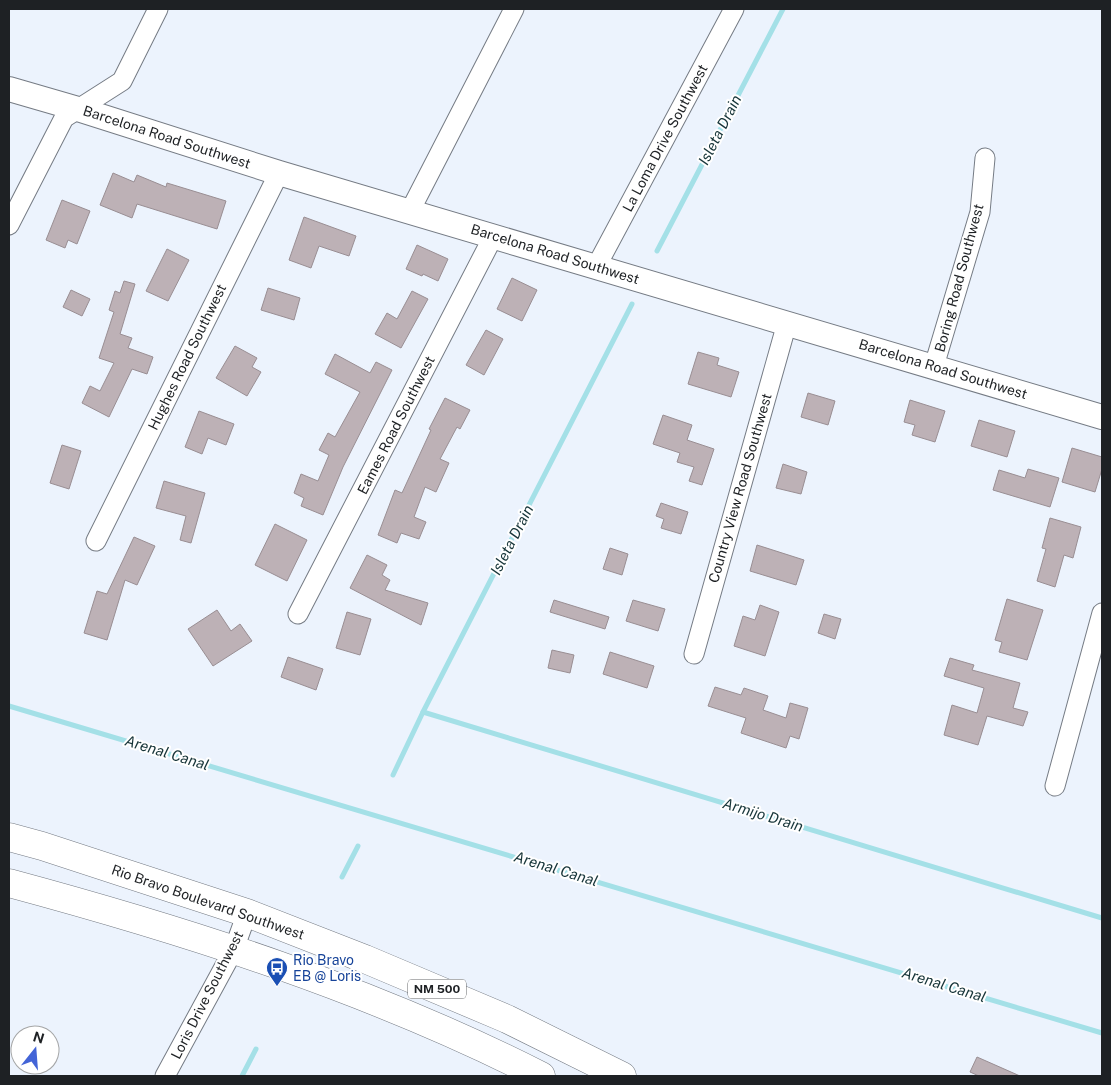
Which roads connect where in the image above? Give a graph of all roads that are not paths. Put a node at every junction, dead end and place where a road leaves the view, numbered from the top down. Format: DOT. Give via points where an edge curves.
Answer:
graph roads {
  1 [pos="158,9"];
  2 [pos="514,9"];
  3 [pos="734,9"];
  4 [pos="9,89"];
  5 [pos="78,109"];
  6 [pos="985,158"];
  7 [pos="279,173"];
  8 [pos="410,211"];
  9 [pos="9,225"];
  10 [pos="494,235"];
  11 [pos="596,267"];
  12 [pos="787,323"];
  13 [pos="934,366"];
  14 [pos="1102,417"];
  15 [pos="96,541"];
  16 [pos="1102,612"];
  17 [pos="298,614"];
  18 [pos="694,654"];
  19 [pos="1055,786"];
  20 [pos="9,837"];
  21 [pos="9,883"];
  22 [pos="247,913"];
  23 [pos="234,949"];
  24 [pos="165,1076"];
  25 [pos="541,1076"];
  26 [pos="622,1076"];
  1 -- 5 [label="street" via="122,81"];
  2 -- 8 [label="street"];
  3 -- 11 [label="street, La Loma Drive Southwest"];
  4 -- 5 [label="street, Barcelona Road Southwest"];
  5 -- 7 [label="street, Barcelona Road Southwest"];
  5 -- 9 [label="street" via="64,118"];
  6 -- 13 [label="street, Boring Road Southwest" via="980,212"];
  7 -- 8 [label="street, Barcelona Road Southwest"];
  7 -- 15 [label="street, Hughes Road Southwest"];
  8 -- 10 [label="street, Barcelona Road Southwest"];
  10 -- 11 [label="street, Barcelona Road Southwest"];
  10 -- 17 [label="street, Eames Road Southwest"];
  11 -- 12 [label="street, Barcelona Road Southwest"];
  12 -- 13 [label="street, Barcelona Road Southwest"];
  12 -- 18 [label="street, Country View Road Southwest"];
  13 -- 14 [label="street, Barcelona Road Southwest"];
  16 -- 19 [label="street"];
  20 -- 22 [label="main road, Rio Bravo Boulevard Southwest / NM 500"];
  21 -- 23 [label="main road, NM 500"];
  22 -- 23 [label="street, Loris Drive Southwest"];
  22 -- 26 [label="main road, Rio Bravo Boulevard Southwest / NM 500" via="498,1016"];
  23 -- 24 [label="street, Loris Drive Southwest"];
  23 -- 25 [label="main road, NM 500" via="348,990 496,1053"];
}
